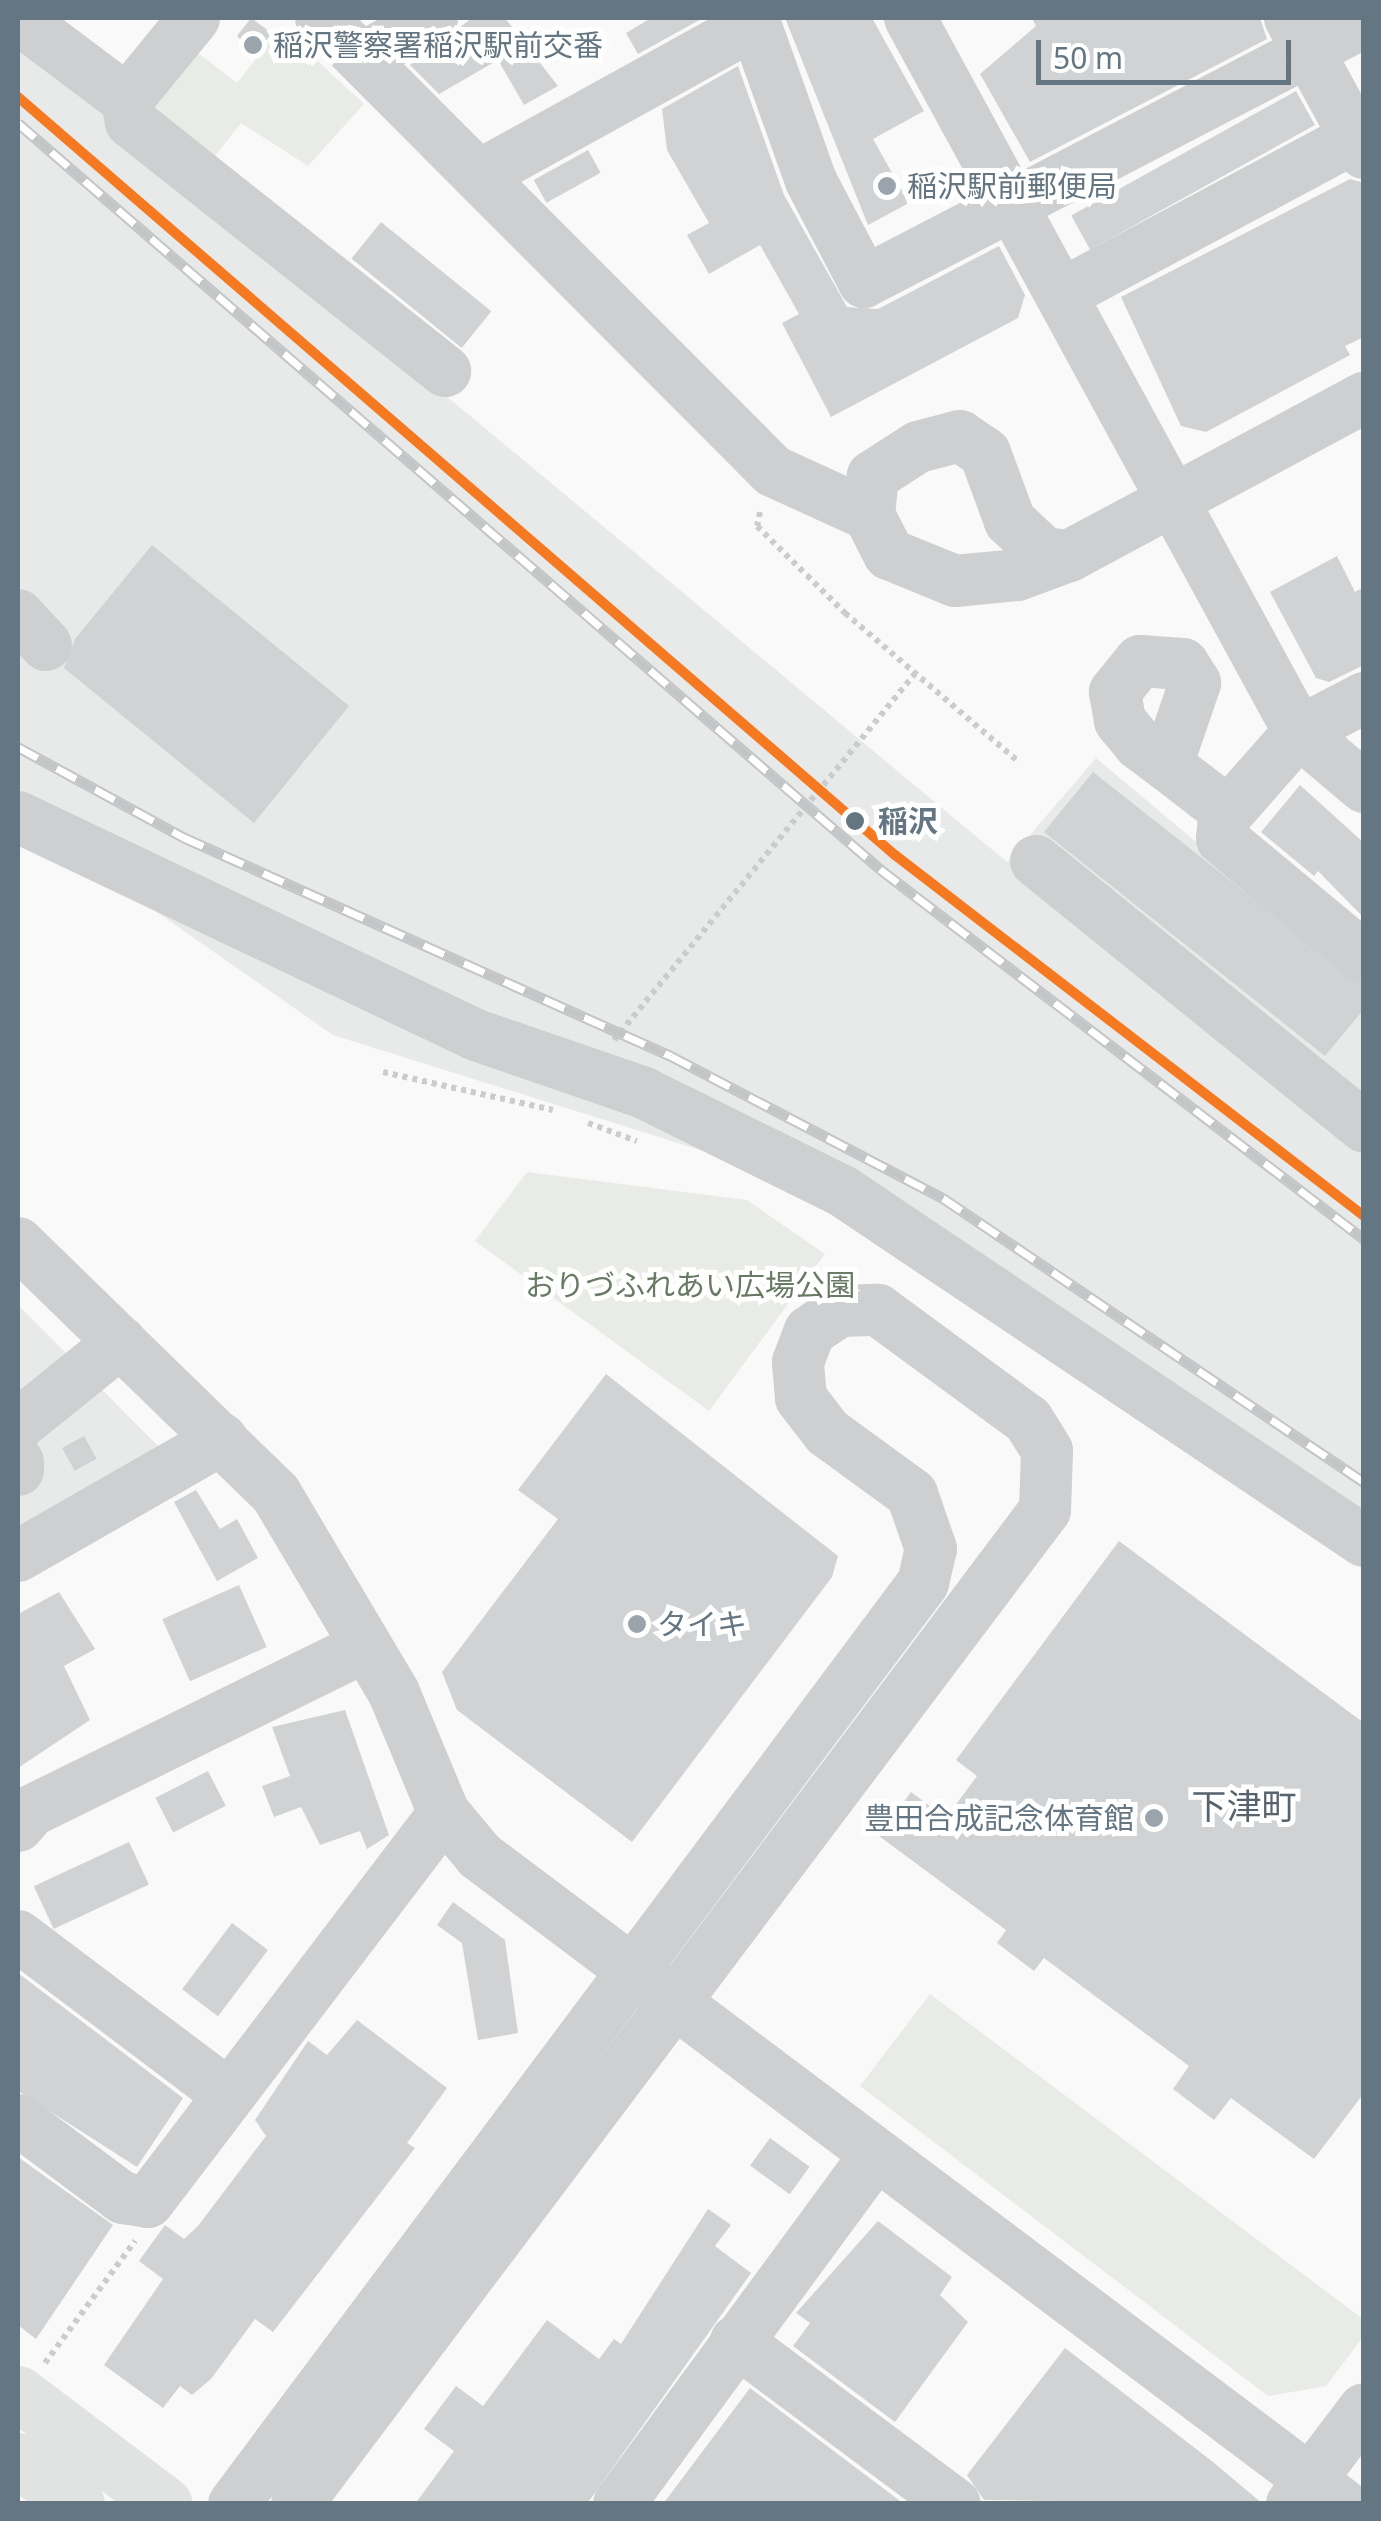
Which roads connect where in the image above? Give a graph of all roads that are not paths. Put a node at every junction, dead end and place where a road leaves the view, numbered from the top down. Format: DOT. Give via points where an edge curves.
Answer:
graph roads {
  1 [pos="18,18"];
  2 [pos="194,18"];
  3 [pos="320,18"];
  4 [pos="432,18"];
  5 [pos="910,18"];
  6 [pos="754,20"];
  7 [pos="1364,22"];
  8 [pos="1299,34"];
  9 [pos="364,58"];
  10 [pos="127,100"];
  11 [pos="1361,141"];
  12 [pos="482,174"];
  13 [pos="1016,205"];
  14 [pos="1062,294"];
  15 [pos="445,371"];
  16 [pos="1364,398"];
  17 [pos="1169,501"];
  18 [pos="869,516"];
  19 [pos="1069,556"];
  20 [pos="1364,698"];
  21 [pos="1299,732"];
  22 [pos="1167,765"];
  23 [pos="1364,787"];
  24 [pos="1228,812"];
  25 [pos="18,817"];
  26 [pos="1036,861"];
  27 [pos="1364,958"];
  28 [pos="1364,1126"];
  29 [pos="18,1244"];
  30 [pos="120,1342"];
  31 [pos="18,1425"];
  32 [pos="222,1440"];
  33 [pos="1364,1541"];
  34 [pos="18,1556"];
  35 [pos="366,1646"];
  36 [pos="444,1813"];
  37 [pos="18,1826"];
  38 [pos="18,1936"];
  39 [pos="630,1974"];
  40 [pos="673,2004"];
  41 [pos="229,2095"];
  42 [pos="18,2120"];
  43 [pos="875,2155"];
  44 [pos="736,2342"];
  45 [pos="30,2379"];
  46 [pos="1364,2410"];
  47 [pos="18,2460"];
  48 [pos="1315,2496"];
  49 [pos="77,2504"];
  50 [pos="165,2504"];
  51 [pos="234,2504"];
  52 [pos="296,2504"];
  53 [pos="619,2504"];
  54 [pos="955,2504"];
  1 -- 10 [label="street"];
  2 -- 10 [label="street"];
  3 -- 9 [label="street"];
  4 -- 9 [label="street"];
  5 -- 13 [label="street"];
  6 -- 12 [label="street"];
  6 -- 13 [label="street" via="810,181 864,282"];
  7 -- 8 [label="street"];
  8 -- 11 [label="street"];
  8 -- 13 [label="street"];
  9 -- 12 [label="street"];
  10 -- 15 [label="street" via="131,122"];
  11 -- 14 [label="street"];
  12 -- 18 [label="street" via="773,471"];
  13 -- 14 [label="street"];
  14 -- 17 [label="street"];
  16 -- 17 [label="street"];
  17 -- 19 [label="street"];
  17 -- 21 [label="street"];
  18 -- 19 [label="street" via="889,554 955,581"];
  18 -- 19 [label="street" via="873,476 918,447 960,436 985,453 1010,521 1044,553"];
  20 -- 21 [label="street"];
  21 -- 23 [label="street"];
  21 -- 24 [label="street"];
  22 -- 24 [label="street"];
  24 -- 27 [label="street" via="1222,839"];
  25 -- 33 [label="street" via="476,1035 644,1093 844,1192"];
  26 -- 28 [label="street"];
  29 -- 30 [label="street"];
  30 -- 31 [label="street"];
  30 -- 32 [label="street"];
  32 -- 34 [label="street"];
  32 -- 35 [label="street" via="276,1494"];
  35 -- 36 [label="street"];
  35 -- 37 [label="street" via="31,1811"];
  36 -- 39 [label="street" via="480,1856"];
  36 -- 41 [label="street"];
  38 -- 41 [label="street"];
  39 -- 40 [label="street"];
  39 -- 40 [label="street" via="923,1584 930,1550 912,1494 827,1432 801,1398 798,1362 810,1332 840,1312 878,1310 1028,1420 1047,1450 1044,1510"];
  39 -- 51 [label="street"];
  40 -- 43 [label="street"];
  40 -- 52 [label="street"];
  41 -- 42 [label="street" via="148,2202 123,2198"];
  43 -- 44 [label="street"];
  43 -- 48 [label="street"];
  44 -- 53 [label="street"];
  44 -- 54 [label="street"];
  45 -- 50 [label="main road"];
  46 -- 48 [label="street"];
  47 -- 49 [label="main road"];
}
